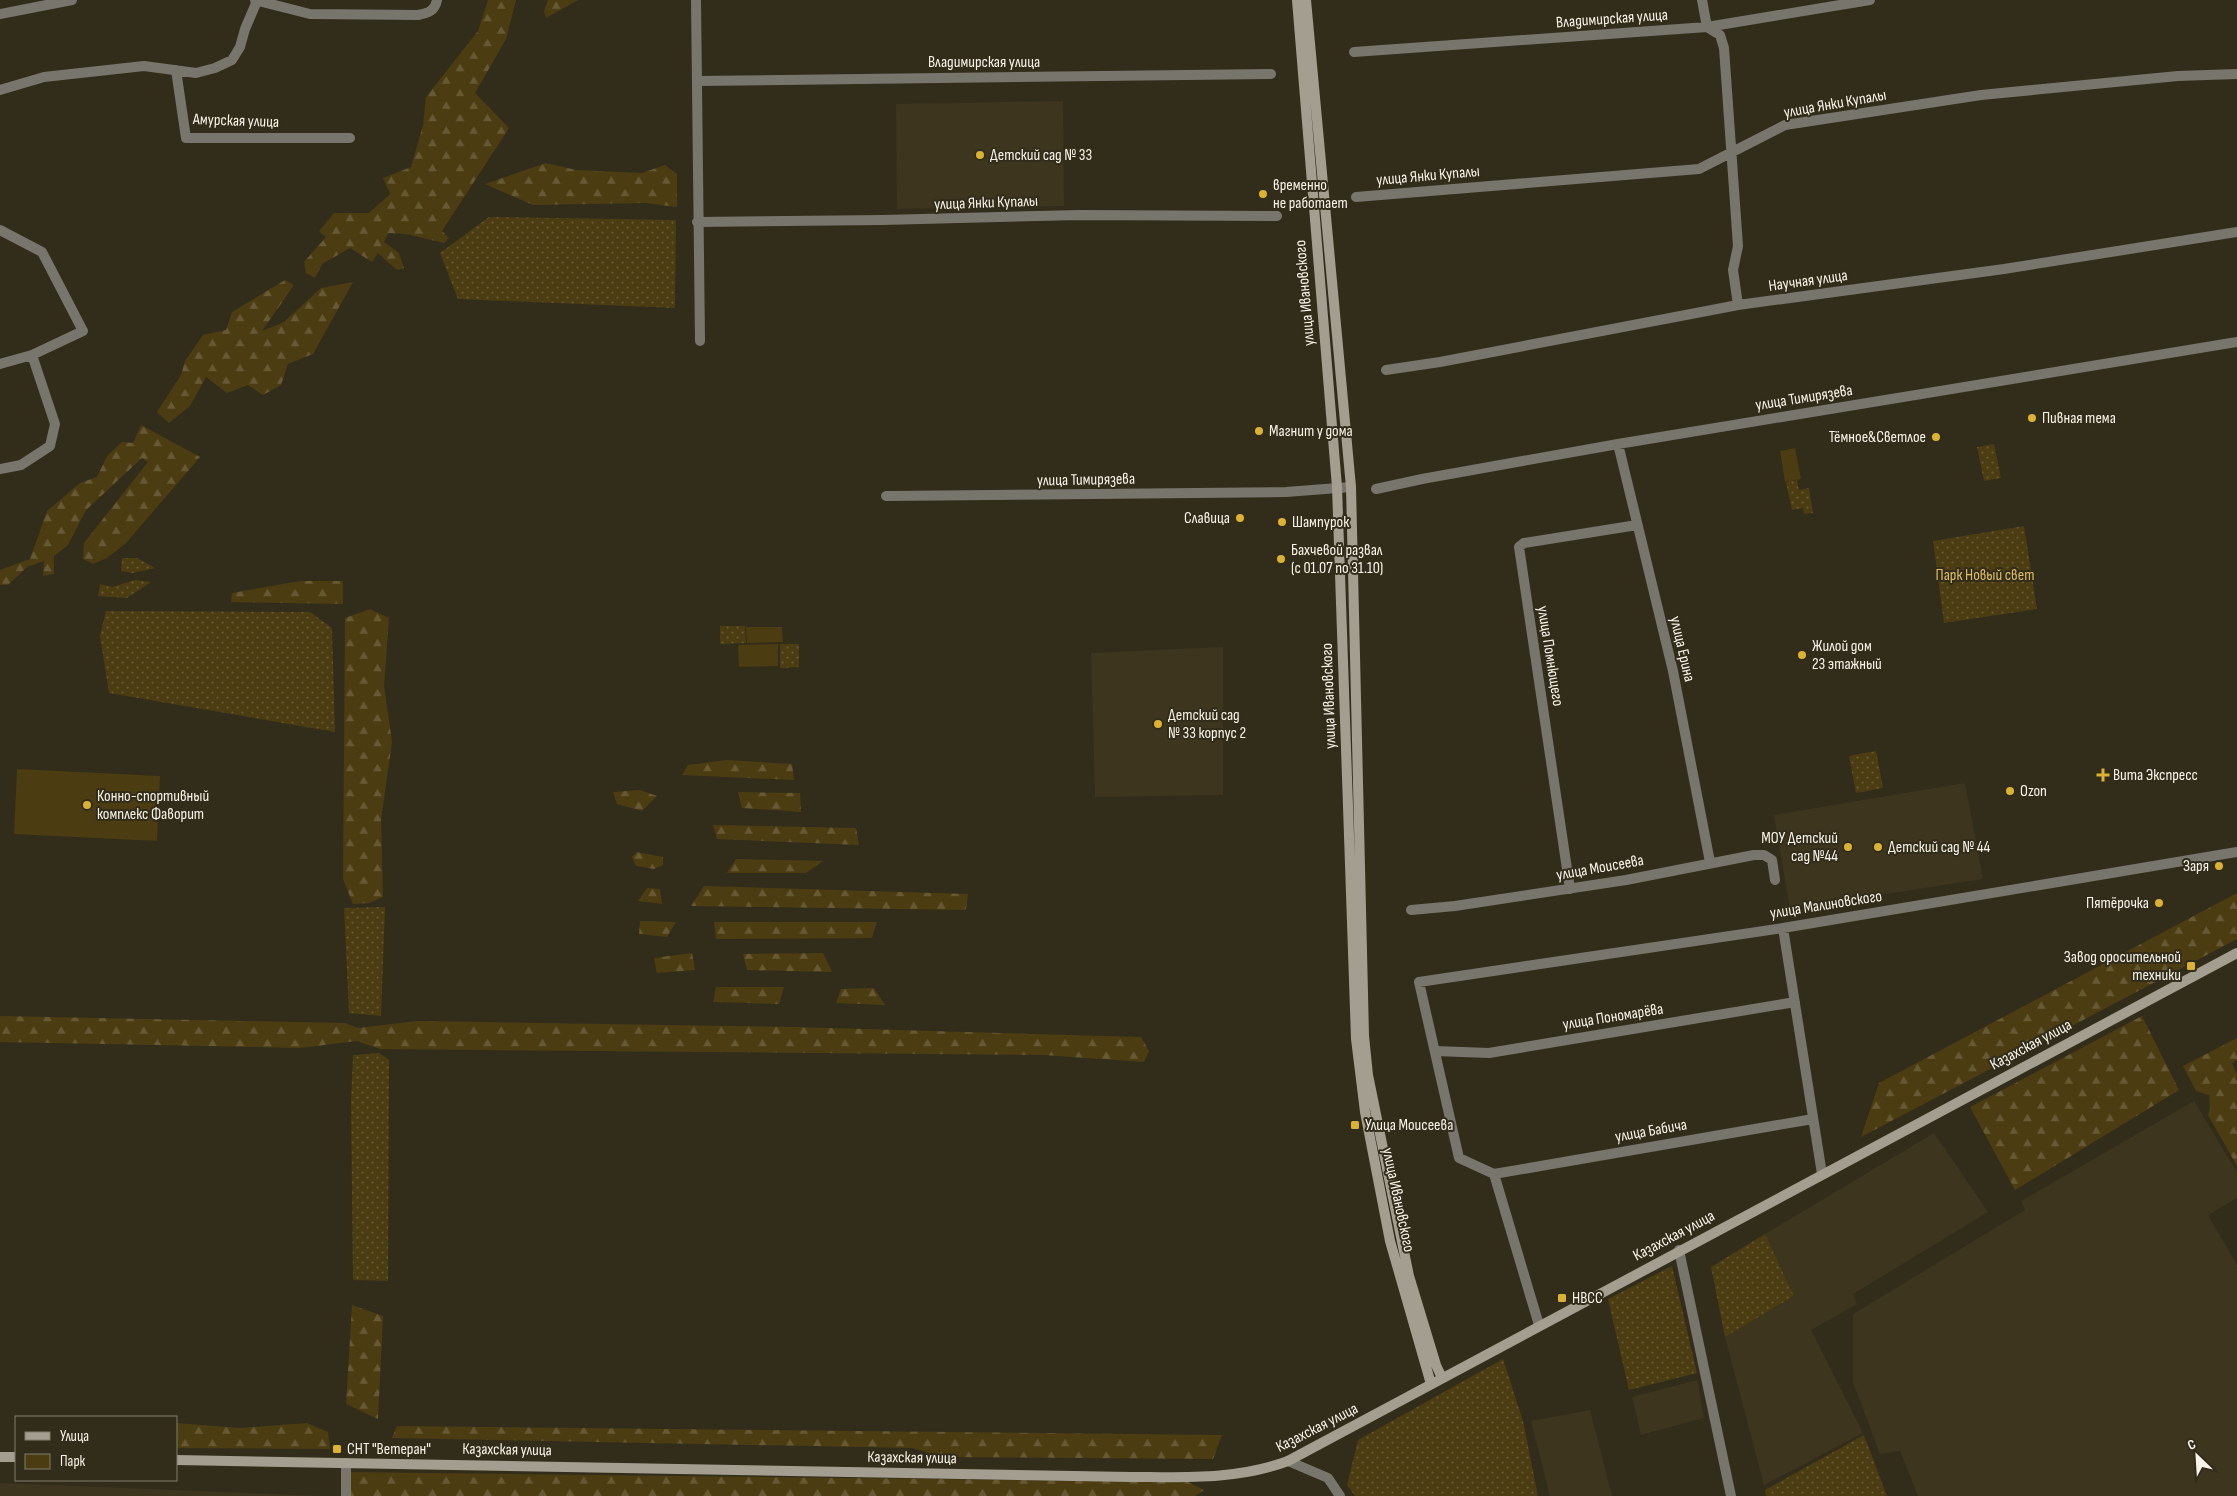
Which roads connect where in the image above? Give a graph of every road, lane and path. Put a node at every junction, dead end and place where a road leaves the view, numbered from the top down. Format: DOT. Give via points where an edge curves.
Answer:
graph roads {
  1 [pos="72,0"];
  2 [pos="256,0"];
  3 [pos="437,0"];
  4 [pos="696,0"];
  5 [pos="1298,0"];
  6 [pos="1306,0"];
  7 [pos="1702,0"];
  8 [pos="1870,0"];
  9 [pos="0,14"];
  10 [pos="1707,27"];
  11 [pos="1354,52"];
  12 [pos="176,70"];
  13 [pos="1271,74"];
  14 [pos="2237,74"];
  15 [pos="697,80"];
  16 [pos="0,90"];
  17 [pos="350,138"];
  18 [pos="1732,152"];
  19 [pos="1356,197"];
  20 [pos="1276,216"];
  21 [pos="697,222"];
  22 [pos="0,230"];
  23 [pos="2237,232"];
  24 [pos="1738,305"];
  25 [pos="700,341"];
  26 [pos="2237,342"];
  27 [pos="32,355"];
  28 [pos="0,364"];
  29 [pos="1386,370"];
  30 [pos="1618,444"];
  31 [pos="0,469"];
  32 [pos="1351,487"];
  33 [pos="1337,488"];
  34 [pos="1376,489"];
  35 [pos="886,496"];
  36 [pos="1637,525"];
  37 [pos="2237,852"];
  38 [pos="1710,862"];
  39 [pos="1775,880"];
  40 [pos="1570,888"];
  41 [pos="1411,910"];
  42 [pos="1783,928"];
  43 [pos="2237,953"];
  44 [pos="1795,1002"];
  45 [pos="1435,1051"];
  46 [pos="1813,1119"];
  47 [pos="1494,1174"];
  48 [pos="1822,1174"];
  49 [pos="1679,1250"];
  50 [pos="1539,1325"];
  51 [pos="1442,1378"];
  52 [pos="1431,1384"];
  53 [pos="0,1457"];
  54 [pos="15,1457"];
  55 [pos="178,1460"];
  56 [pos="1288,1461"];
  57 [pos="346,1462"];
  58 [pos="346,1496"];
  59 [pos="1340,1496"];
  60 [pos="1731,1496"];
  1 -- 9 [label="street"];
  2 -- 3 [label="street" via="310,14 418,15 430,13"];
  2 -- 12 [label="street" via="240,47 232,60 196,73"];
  4 -- 15 [label="street"];
  5 -- 33 [label="street, улица Ивановского"];
  6 -- 32 [label="street, улица Ивановского"];
  7 -- 10 [label="street"];
  8 -- 10 [label="street, Владимирская улица"];
  10 -- 11 [label="street, Владимирская улица"];
  10 -- 18 [label="street" via="1720,35 1724,48"];
  12 -- 16 [label="street" via="144,66 88,72 44,77"];
  12 -- 17 [label="street, Амурская улица" via="186,138"];
  13 -- 15 [label="street, Владимирская улица"];
  14 -- 18 [label="street, улица Янки Купалы" via="2178,76 1981,94 1785,125"];
  15 -- 21 [label="street"];
  18 -- 19 [label="street, улица Янки Купалы" via="1699,169"];
  18 -- 24 [label="street" via="1738,246 1733,270"];
  20 -- 21 [label="street, улица Янки Купалы" via="1080,215"];
  21 -- 25 [label="street"];
  22 -- 27 [label="street" via="42,252 83,331"];
  23 -- 24 [label="street, Научная улица" via="2004,269"];
  24 -- 29 [label="street, Научная улица"];
  26 -- 30 [label="street, улица Тимирязева"];
  27 -- 28 [label="street"];
  27 -- 31 [label="street" via="56,424 50,446 21,465"];
  30 -- 34 [label="street, улица Тимирязева"];
  30 -- 36 [label="street, улица Ерина"];
  32 -- 33 [label="street, улица Тимирязева"];
  32 -- 51 [label="street, улица Ивановского" via="1364,1036 1368,1075 1409,1276"];
  33 -- 35 [label="street, улица Тимирязева" via="1286,492"];
  33 -- 52 [label="street, улица Ивановского" via="1358,1048 1365,1112 1390,1241"];
  36 -- 38 [label="street, улица Ерина" via="1673,671"];
  36 -- 40 [label="street, улица Помнющего" via="1524,543 1519,547"];
  37 -- 42 [label="street, улица Малиновского"];
  38 -- 39 [label="street, улица Моисеева" via="1764,856 1772,860"];
  38 -- 40 [label="street, улица Моисеева"];
  40 -- 41 [label="street, улица Моисеева"];
  42 -- 44 [label="street"];
  42 -- 45 [label="street, улица Малиновского" via="1420,982"];
  43 -- 48 [label="street, Казахская улица"];
  44 -- 45 [label="street, улица Пономарёва" via="1489,1053"];
  44 -- 46 [label="street"];
  45 -- 47 [label="street" via="1460,1158"];
  46 -- 47 [label="street, улица Бабича"];
  46 -- 48 [label="street"];
  47 -- 50 [label="street"];
  48 -- 49 [label="street, Казахская улица"];
  49 -- 50 [label="street, Казахская улица"];
  49 -- 60 [label="street"];
  50 -- 51 [label="street, Казахская улица"];
  51 -- 52 [label="street, Казахская улица"];
  52 -- 56 [label="street, Казахская улица"];
  53 -- 54 [label="street"];
  55 -- 57 [label="street, Казахская улица"];
  56 -- 57 [label="street, Казахская улица" via="1255,1472 1213,1477"];
  56 -- 59 [label="street" via="1328,1478"];
  57 -- 58 [label="street"];
}
